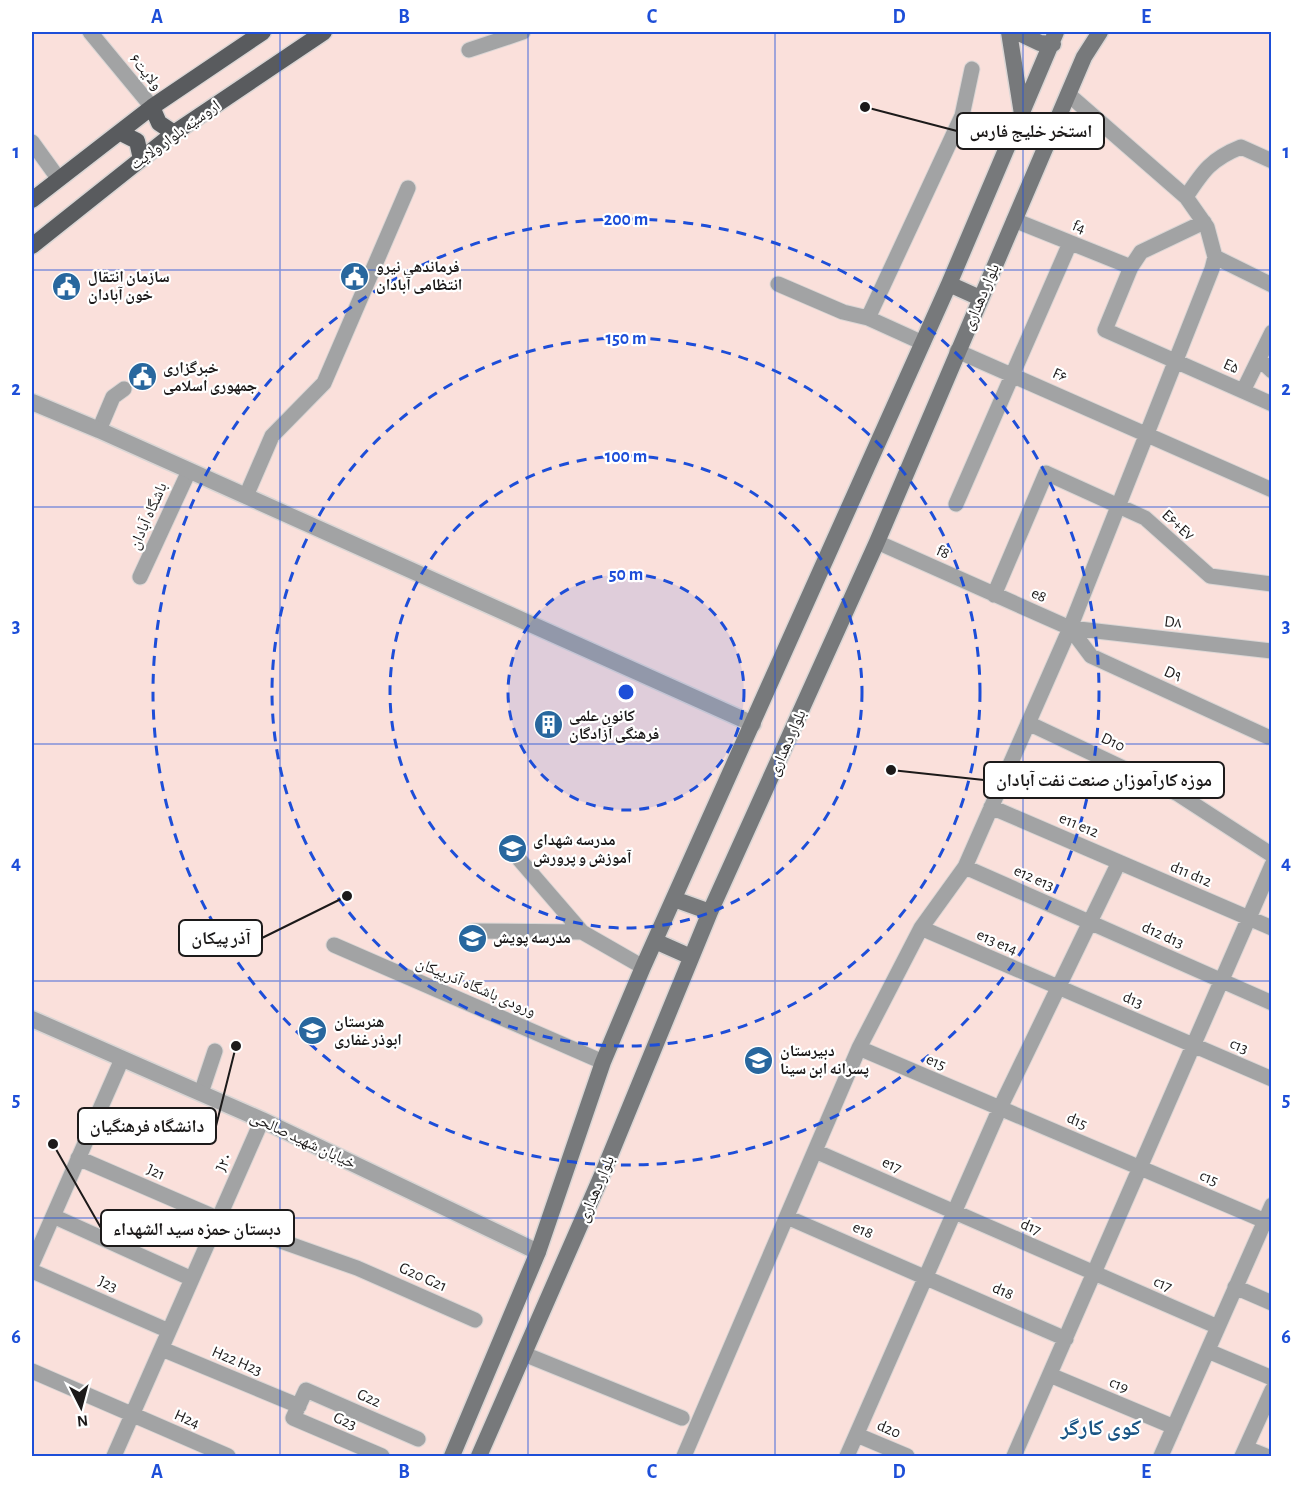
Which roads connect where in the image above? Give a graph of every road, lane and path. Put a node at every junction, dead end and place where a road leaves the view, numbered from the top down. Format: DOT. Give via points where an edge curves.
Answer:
graph roads {
  1 [pos="90,32"];
  2 [pos="263,32"];
  3 [pos="324,32"];
  4 [pos="523,32"];
  5 [pos="1009,32"];
  6 [pos="1017,32"];
  7 [pos="1100,32"];
  8 [pos="1055,38"];
  9 [pos="469,50"];
  10 [pos="972,69"];
  11 [pos="1068,94"];
  12 [pos="152,107"];
  13 [pos="1022,114"];
  14 [pos="121,133"];
  15 [pos="174,133"];
  16 [pos="32,142"];
  17 [pos="141,159"];
  18 [pos="1272,161"];
  19 [pos="58,178"];
  20 [pos="408,188"];
  21 [pos="1186,197"];
  22 [pos="32,200"];
  23 [pos="1014,220"];
  24 [pos="1204,222"];
  25 [pos="1070,243"];
  26 [pos="32,246"];
  27 [pos="1215,256"];
  28 [pos="1131,267"];
  29 [pos="778,284"];
  30 [pos="949,284"];
  31 [pos="1272,285"];
  32 [pos="980,298"];
  33 [pos="868,318"];
  34 [pos="1272,332"];
  35 [pos="923,343"];
  36 [pos="957,351"];
  37 [pos="1259,359"];
  38 [pos="1176,362"];
  39 [pos="1272,371"];
  40 [pos="1013,374"];
  41 [pos="124,389"];
  42 [pos="1243,391"];
  43 [pos="32,402"];
  44 [pos="1272,404"];
  45 [pos="99,430"];
  46 [pos="1147,434"];
  47 [pos="189,471"];
  48 [pos="1272,490"];
  49 [pos="246,496"];
  50 [pos="956,504"];
  51 [pos="1119,504"];
  52 [pos="877,542"];
  53 [pos="140,577"];
  54 [pos="1272,584"];
  55 [pos="994,595"];
  56 [pos="1070,628"];
  57 [pos="1272,651"];
  58 [pos="1028,723"];
  59 [pos="753,724"];
  60 [pos="1272,737"];
  61 [pos="991,807"];
  62 [pos="512,851"];
  63 [pos="1272,855"];
  64 [pos="1119,862"];
  65 [pos="1272,865"];
  66 [pos="964,867"];
  67 [pos="674,899"];
  68 [pos="710,912"];
  69 [pos="1249,918"];
  70 [pos="1089,922"];
  71 [pos="921,928"];
  72 [pos="1272,928"];
  73 [pos="473,931"];
  74 [pos="582,932"];
  75 [pos="655,941"];
  76 [pos="334,945"];
  77 [pos="691,957"];
  78 [pos="643,967"];
  79 [pos="1221,981"];
  80 [pos="1058,988"];
  81 [pos="1272,1003"];
  82 [pos="32,1019"];
  83 [pos="1193,1046"];
  84 [pos="859,1048"];
  85 [pos="215,1051"];
  86 [pos="122,1059"];
  87 [pos="603,1062"];
  88 [pos="1272,1079"];
  89 [pos="201,1093"];
  90 [pos="1000,1108"];
  91 [pos="262,1120"];
  92 [pos="815,1151"];
  93 [pos="78,1158"];
  94 [pos="1140,1168"];
  95 [pos="1272,1205"];
  96 [pos="954,1212"];
  97 [pos="52,1216"];
  98 [pos="787,1217"];
  99 [pos="219,1219"];
  100 [pos="1268,1222"];
  101 [pos="538,1252"];
  102 [pos="32,1264"];
  103 [pos="357,1268"];
  104 [pos="32,1270"];
  105 [pos="1094,1274"];
  106 [pos="926,1277"];
  107 [pos="192,1279"];
  108 [pos="1235,1287"];
  109 [pos="1272,1303"];
  110 [pos="475,1320"];
  111 [pos="1218,1327"];
  112 [pos="169,1331"];
  113 [pos="1066,1339"];
  114 [pos="162,1349"];
  115 [pos="1208,1351"];
  116 [pos="524,1354"];
  117 [pos="32,1371"];
  118 [pos="1050,1376"];
  119 [pos="1272,1378"];
  120 [pos="1272,1390"];
  121 [pos="296,1412"];
  122 [pos="132,1415"];
  123 [pos="682,1418"];
  124 [pos="1174,1427"];
  125 [pos="857,1435"];
  126 [pos="418,1439"];
  127 [pos="1244,1452"];
  128 [pos="114,1456"];
  129 [pos="228,1456"];
  130 [pos="382,1456"];
  131 [pos="452,1456"];
  132 [pos="479,1456"];
  133 [pos="684,1456"];
  134 [pos="847,1456"];
  135 [pos="907,1456"];
  136 [pos="1014,1456"];
  137 [pos="1161,1456"];
  138 [pos="1266,1456"];
  1 -- 12 [label="street, ولایت۶"];
  2 -- 12 [label="main road, اروسیّه بلوار ولایت"];
  3 -- 15 [label="main road, اروسیّه بلوار ولایت"];
  4 -- 9 [label="street"];
  5 -- 13 [label="main road"];
  6 -- 8 [label="main road" via="1033,40"];
  7 -- 11 [label="main road, بلوار دهداری"];
  8 -- 13 [label="main road, بلوار دهداری"];
  10 -- 33 [label="street" via="962,116"];
  11 -- 21 [label="street"];
  11 -- 23 [label="main road, بلوار دهداری"];
  12 -- 14 [label="main road, اروسیّه بلوار ولایت"];
  12 -- 15 [label="main road" via="159,123"];
  13 -- 30 [label="main road, بلوار دهداری"];
  14 -- 17 [label="main road" via="137,141"];
  14 -- 19 [label="main road, اروسیّه بلوار ولایت"];
  15 -- 17 [label="main road, اروسیّه بلوار ولایت"];
  16 -- 19 [label="street"];
  17 -- 26 [label="main road, اروسیّه بلوار ولایت"];
  18 -- 21 [label="street" via="1241,147 1218,156"];
  19 -- 22 [label="main road, اروسیّه بلوار ولایت"];
  20 -- 49 [label="street" via="324,383 272,436"];
  21 -- 24 [label="street"];
  23 -- 25 [label="street, f4"];
  23 -- 32 [label="main road, بلوار دهداری"];
  24 -- 27 [label="street"];
  24 -- 28 [label="street" via="1141,252"];
  25 -- 28 [label="street, f4"];
  25 -- 40 [label="street"];
  27 -- 31 [label="street"];
  27 -- 38 [label="street"];
  28 -- 38 [label="street, E۵" via="1105,330"];
  29 -- 33 [label="street" via="843,312"];
  30 -- 32 [label="main road"];
  30 -- 35 [label="main road, بلوار دهداری"];
  32 -- 36 [label="main road, بلوار دهداری"];
  33 -- 35 [label="street"];
  34 -- 37 [label="street"];
  35 -- 59 [label="main road, بلوار دهداری"];
  36 -- 40 [label="street, F۶"];
  36 -- 52 [label="main road, بلوار دهداری"];
  37 -- 39 [label="street"];
  37 -- 42 [label="street"];
  38 -- 42 [label="street, E۵"];
  38 -- 46 [label="street"];
  40 -- 46 [label="street, F۶"];
  40 -- 50 [label="street"];
  41 -- 45 [label="street" via="113,397"];
  42 -- 44 [label="street, E۵"];
  43 -- 45 [label="street"];
  45 -- 47 [label="street"];
  46 -- 48 [label="street, F۶"];
  46 -- 51 [label="street"];
  47 -- 49 [label="street"];
  47 -- 53 [label="street, باشگاه آبادان"];
  49 -- 59 [label="street"];
  51 -- 54 [label="street, E۶+E۷" via="1145,518 1210,576"];
  51 -- 55 [label="street, E۶+E۷" via="1046,473"];
  51 -- 56 [label="street"];
  52 -- 55 [label="street, f8"];
  52 -- 68 [label="main road, بلوار دهداری"];
  55 -- 56 [label="street, e8"];
  56 -- 57 [label="street, D۸"];
  56 -- 58 [label="street"];
  56 -- 60 [label="street, D۹" via="1091,656"];
  58 -- 61 [label="street"];
  58 -- 63 [label="street, D10" via="1178,794"];
  59 -- 67 [label="main road, بلوار دهداری"];
  61 -- 64 [label="street, e11 e12"];
  61 -- 66 [label="street"];
  62 -- 74 [label="street"];
  64 -- 69 [label="street, d11 d12"];
  64 -- 70 [label="street"];
  65 -- 69 [label="street"];
  66 -- 70 [label="street, e12 e13"];
  66 -- 71 [label="street"];
  67 -- 68 [label="main road"];
  67 -- 75 [label="main road, بلوار دهداری"];
  68 -- 77 [label="main road, بلوار دهداری"];
  69 -- 72 [label="street, d11 d12"];
  69 -- 79 [label="street"];
  70 -- 79 [label="street, d12 d13"];
  70 -- 80 [label="street"];
  71 -- 80 [label="street, e13 e14"];
  71 -- 84 [label="street"];
  73 -- 74 [label="street"];
  74 -- 78 [label="street"];
  75 -- 77 [label="main road"];
  75 -- 78 [label="main road, بلوار دهداری"];
  76 -- 87 [label="street, ورودی باشگاه آذرپیکان"];
  77 -- 116 [label="main road, بلوار دهداری" via="603,1175"];
  78 -- 87 [label="main road, بلوار دهداری"];
  79 -- 81 [label="street, d12 d13"];
  79 -- 83 [label="street"];
  80 -- 83 [label="street, d13"];
  80 -- 90 [label="street"];
  82 -- 86 [label="street, خیابان شهید صالحی"];
  83 -- 88 [label="street, c13"];
  83 -- 94 [label="street"];
  84 -- 90 [label="street, e15"];
  84 -- 92 [label="street"];
  85 -- 89 [label="street"];
  86 -- 89 [label="street, خیابان شهید صالحی"];
  86 -- 93 [label="street"];
  87 -- 101 [label="main road, بلوار دهداری"];
  89 -- 91 [label="street, خیابان شهید صالحی"];
  90 -- 94 [label="street, d15"];
  90 -- 96 [label="street"];
  91 -- 99 [label="street, J۲۰"];
  91 -- 101 [label="street, خیابان شهید صالحی"];
  92 -- 96 [label="street, e17"];
  92 -- 98 [label="street"];
  93 -- 97 [label="street"];
  93 -- 99 [label="street, J21"];
  94 -- 100 [label="street, c15"];
  94 -- 105 [label="street"];
  95 -- 100 [label="street"];
  96 -- 105 [label="street, d17"];
  96 -- 106 [label="street"];
  97 -- 102 [label="street"];
  97 -- 107 [label="street"];
  98 -- 106 [label="street, e18"];
  98 -- 133 [label="street"];
  99 -- 103 [label="street, J21"];
  99 -- 107 [label="street, J۲۰"];
  100 -- 108 [label="street"];
  101 -- 131 [label="main road, بلوار دهداری"];
  103 -- 110 [label="street, G20 G21"];
  104 -- 112 [label="street, J23"];
  105 -- 111 [label="street, c17"];
  105 -- 113 [label="street"];
  106 -- 113 [label="street, d18"];
  106 -- 125 [label="street"];
  107 -- 112 [label="street, J۲۰"];
  108 -- 109 [label="street"];
  108 -- 111 [label="street"];
  111 -- 115 [label="street"];
  112 -- 114 [label="street, J۲۰"];
  113 -- 118 [label="street"];
  114 -- 121 [label="street, H22 H23"];
  114 -- 122 [label="street, J۲۰"];
  115 -- 119 [label="street"];
  115 -- 124 [label="street"];
  116 -- 123 [label="street"];
  116 -- 132 [label="main road, بلوار دهداری"];
  117 -- 122 [label="street, H24"];
  118 -- 124 [label="street, c19"];
  118 -- 136 [label="street"];
  120 -- 127 [label="street"];
  121 -- 126 [label="street, G22" via="306,1390"];
  121 -- 130 [label="street, G23"];
  122 -- 128 [label="street, J۲۰"];
  122 -- 129 [label="street, H24"];
  124 -- 137 [label="street"];
  125 -- 134 [label="street"];
  125 -- 135 [label="street, d20"];
  127 -- 138 [label="street"];
}
